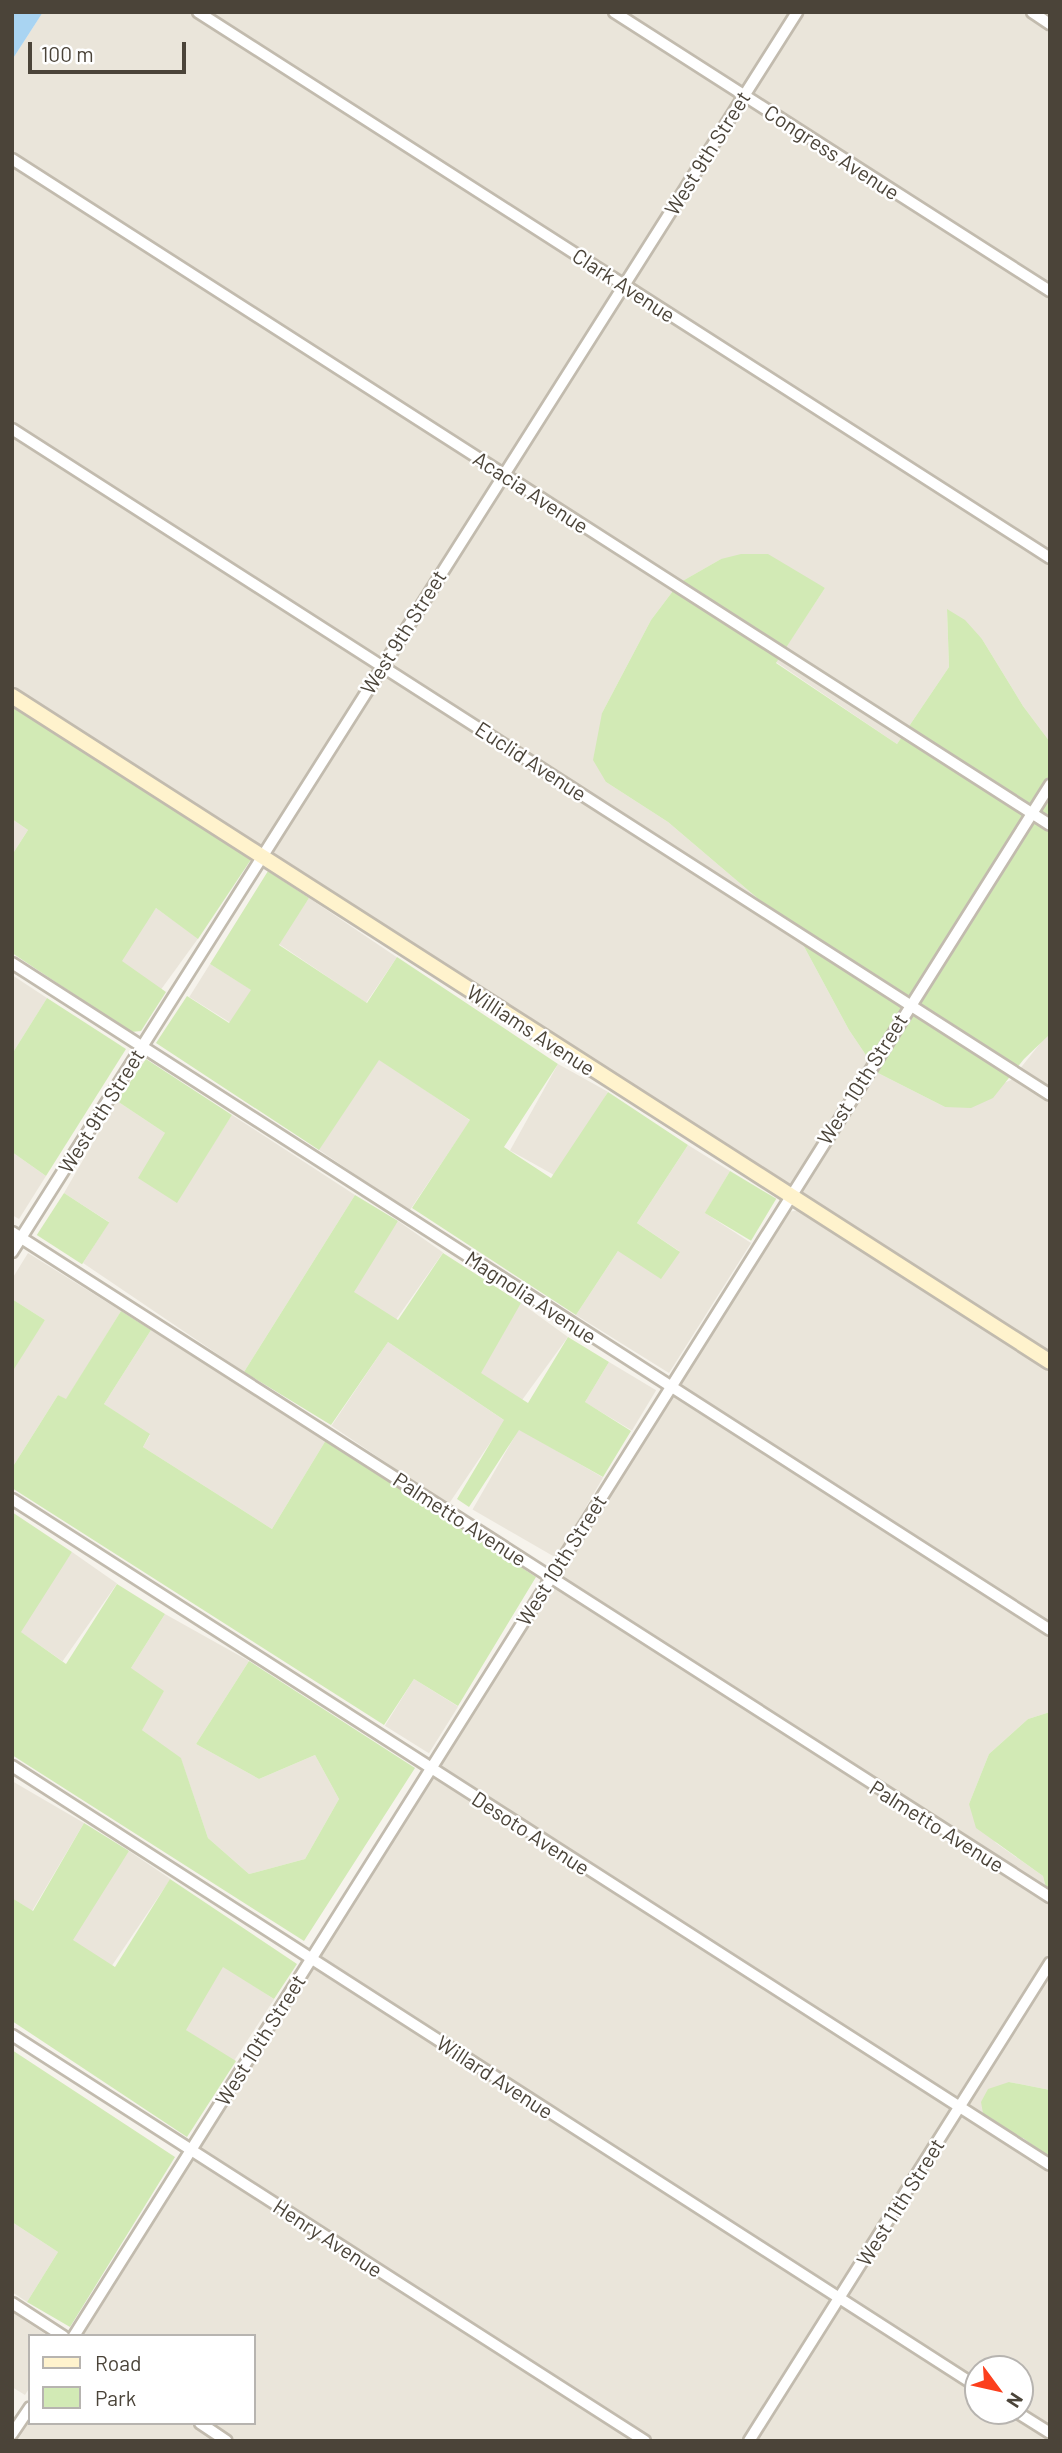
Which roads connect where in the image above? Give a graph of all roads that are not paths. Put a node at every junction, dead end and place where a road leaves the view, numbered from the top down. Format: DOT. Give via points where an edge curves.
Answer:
graph roads {
  1 [pos="198,12"];
  2 [pos="614,12"];
  3 [pos="797,12"];
  4 [pos="1032,12"];
  5 [pos="1050,24"];
  6 [pos="744,95"];
  7 [pos="12,159"];
  8 [pos="624,285"];
  9 [pos="1050,291"];
  10 [pos="12,429"];
  11 [pos="503,475"];
  12 [pos="1050,558"];
  13 [pos="382,665"];
  14 [pos="12,696"];
  15 [pos="1050,785"];
  16 [pos="1032,814"];
  17 [pos="1050,825"];
  18 [pos="260,856"];
  19 [pos="12,963"];
  20 [pos="909,1005"];
  21 [pos="142,1046"];
  22 [pos="1050,1095"];
  23 [pos="789,1195"];
  24 [pos="17,1234"];
  25 [pos="12,1252"];
  26 [pos="1050,1362"];
  27 [pos="670,1386"];
  28 [pos="12,1499"];
  29 [pos="550,1577"];
  30 [pos="1050,1630"];
  31 [pos="12,1766"];
  32 [pos="430,1768"];
  33 [pos="1050,1897"];
  34 [pos="311,1959"];
  35 [pos="1050,1962"];
  36 [pos="12,2035"];
  37 [pos="959,2107"];
  38 [pos="191,2150"];
  39 [pos="1050,2165"];
  40 [pos="839,2297"];
  41 [pos="12,2303"];
  42 [pos="60,2334"];
  43 [pos="75,2334"];
  44 [pos="964,2378"];
  45 [pos="28,2410"];
  46 [pos="1034,2423"];
  47 [pos="203,2425"];
  48 [pos="1050,2433"];
  49 [pos="12,2434"];
  50 [pos="227,2441"];
  51 [pos="645,2441"];
  52 [pos="750,2441"];
  1 -- 8 [label="street, Clark Avenue"];
  2 -- 6 [label="street, Congress Avenue"];
  3 -- 6 [label="street, West 9th Street"];
  4 -- 5 [label="street"];
  6 -- 8 [label="street, West 9th Street"];
  6 -- 9 [label="street, Congress Avenue"];
  7 -- 11 [label="street, Acacia Avenue"];
  8 -- 11 [label="street, West 9th Street"];
  8 -- 12 [label="street, Clark Avenue"];
  10 -- 13 [label="street, Euclid Avenue"];
  11 -- 13 [label="street, West 9th Street"];
  11 -- 16 [label="street, Acacia Avenue"];
  13 -- 18 [label="street, West 9th Street"];
  13 -- 20 [label="street, Euclid Avenue"];
  14 -- 18 [label="street, Williams Avenue"];
  15 -- 16 [label="street, West 10th Street"];
  16 -- 17 [label="street, Acacia Avenue"];
  16 -- 20 [label="street, West 10th Street"];
  18 -- 21 [label="street, West 9th Street"];
  18 -- 23 [label="street, Williams Avenue"];
  19 -- 21 [label="street, Magnolia Avenue"];
  20 -- 22 [label="street, Euclid Avenue"];
  20 -- 23 [label="street, West 10th Street"];
  21 -- 24 [label="street, West 9th Street"];
  21 -- 27 [label="street, Magnolia Avenue"];
  23 -- 26 [label="street, Williams Avenue"];
  23 -- 27 [label="street, West 10th Street"];
  24 -- 25 [label="street, West 9th Street"];
  24 -- 29 [label="street, Palmetto Avenue"];
  27 -- 29 [label="street, West 10th Street"];
  27 -- 30 [label="street, Magnolia Avenue"];
  28 -- 32 [label="street, Desoto Avenue"];
  29 -- 32 [label="street, West 10th Street"];
  29 -- 33 [label="street, Palmetto Avenue"];
  31 -- 34 [label="street, Willard Avenue"];
  32 -- 34 [label="street, West 10th Street"];
  32 -- 37 [label="street, Desoto Avenue"];
  34 -- 38 [label="street, West 10th Street"];
  34 -- 40 [label="street, Willard Avenue"];
  35 -- 37 [label="street, West 11th Street"];
  36 -- 38 [label="street, Henry Avenue"];
  37 -- 39 [label="street, Desoto Avenue"];
  37 -- 40 [label="street, West 11th Street"];
  38 -- 43 [label="street, West 10th Street"];
  38 -- 51 [label="street, Henry Avenue"];
  40 -- 44 [label="street, Willard Avenue"];
  40 -- 52 [label="street, West 11th Street"];
  41 -- 42 [label="street"];
  45 -- 49 [label="street"];
  46 -- 48 [label="street"];
  47 -- 50 [label="street"];
}
